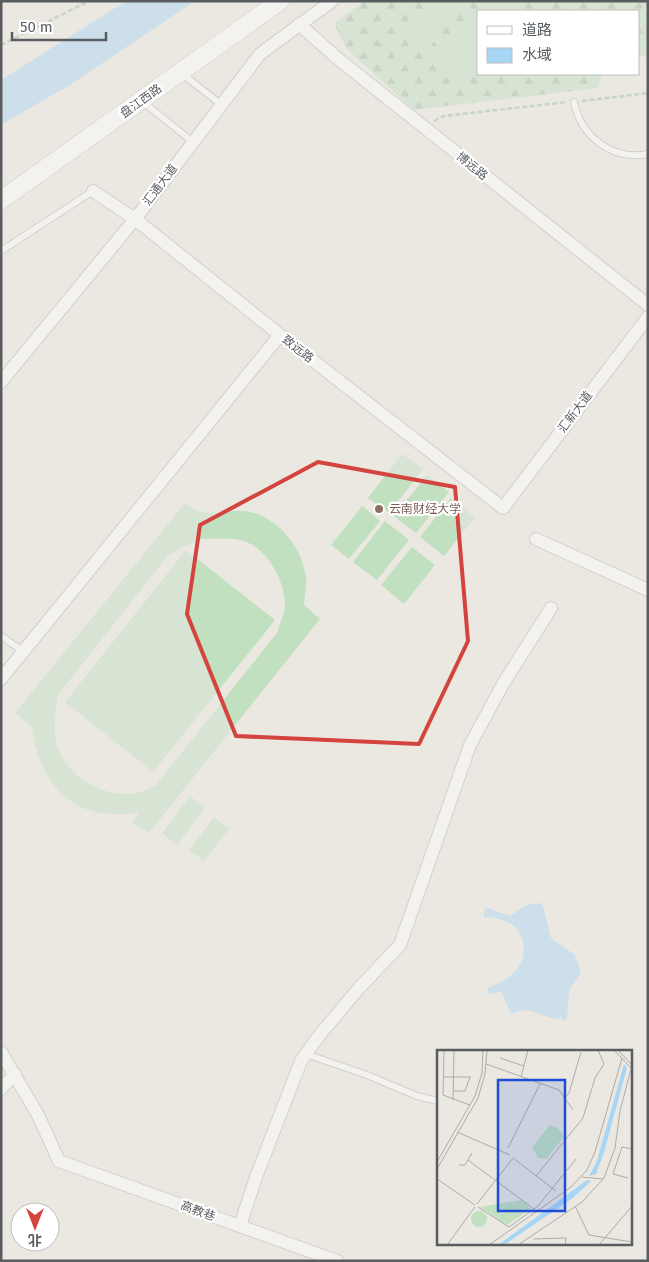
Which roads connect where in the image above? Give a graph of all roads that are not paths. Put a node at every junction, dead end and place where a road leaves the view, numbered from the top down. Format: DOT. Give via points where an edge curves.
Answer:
graph roads {
  1 [pos="280,1"];
  2 [pos="332,1"];
  3 [pos="299,24"];
  4 [pos="181,73"];
  5 [pos="142,101"];
  6 [pos="574,102"];
  7 [pos="222,105"];
  8 [pos="193,142"];
  9 [pos="648,154"];
  10 [pos="93,191"];
  11 [pos="1,200"];
  12 [pos="134,219"];
  13 [pos="1,251"];
  14 [pos="648,305"];
  15 [pos="648,317"];
  16 [pos="280,335"];
  17 [pos="1,382"];
  18 [pos="503,508"];
  19 [pos="536,539"];
  20 [pos="648,590"];
  21 [pos="551,608"];
  22 [pos="1,636"];
  23 [pos="24,652"];
  24 [pos="1,680"];
  25 [pos="1,1052"];
  26 [pos="306,1054"];
  27 [pos="15,1074"];
  28 [pos="1,1089"];
  29 [pos="437,1101"];
  30 [pos="240,1226"];
  31 [pos="337,1261"];
  1 -- 4 [label="street, 盘江西路"];
  2 -- 3 [label="street, 汇通大道"];
  3 -- 7 [label="street, 汇通大道" via="260,54"];
  3 -- 14 [label="street, 博远路" via="321,46"];
  4 -- 5 [label="street, 盘江西路"];
  4 -- 7 [label="lane"];
  5 -- 8 [label="lane"];
  5 -- 11 [label="street, 盘江西路"];
  6 -- 9 [label="lane" via="576,114 586,132 603,146 623,154"];
  7 -- 8 [label="street, 汇通大道"];
  8 -- 12 [label="street, 汇通大道"];
  10 -- 12 [label="street, 致远路"];
  10 -- 13 [label="lane"];
  12 -- 16 [label="street, 致远路"];
  12 -- 17 [label="street, 汇通大道"];
  15 -- 18 [label="street, 汇新大道"];
  16 -- 18 [label="street, 致远路"];
  16 -- 23 [label="street"];
  19 -- 20 [label="street"];
  21 -- 26 [label="street" via="503,684 470,745 400,945 359,988"];
  22 -- 23 [label="lane"];
  23 -- 24 [label="street"];
  25 -- 27 [label="street"];
  26 -- 29 [label="lane"];
  26 -- 30 [label="street" via="256,1177"];
  27 -- 28 [label="street"];
  27 -- 30 [label="street, 高教巷" via="59,1161"];
  30 -- 31 [label="street, 高教巷"];
}
